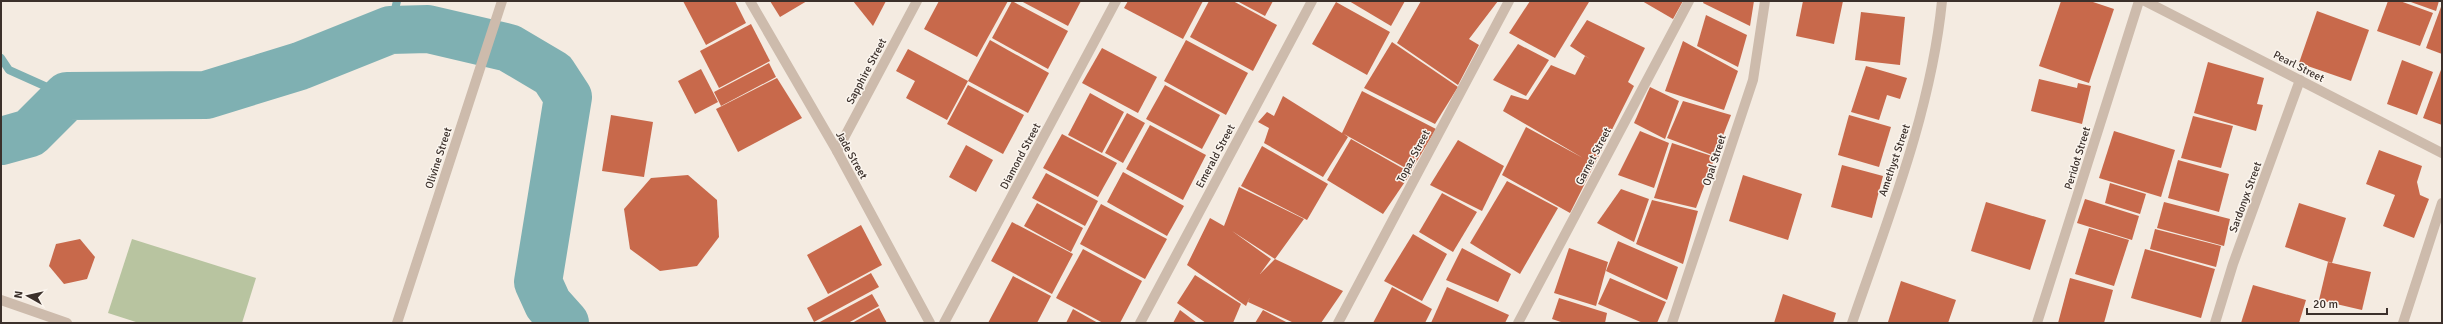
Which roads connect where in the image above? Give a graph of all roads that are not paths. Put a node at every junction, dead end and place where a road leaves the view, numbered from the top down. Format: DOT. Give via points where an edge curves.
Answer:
graph roads {
  1 [pos="750,1"];
  2 [pos="917,1"];
  3 [pos="1116,1"];
  4 [pos="1312,1"];
  5 [pos="1509,1"];
  6 [pos="1689,1"];
  7 [pos="1764,1"];
  8 [pos="1942,1"];
  9 [pos="2139,1"];
  10 [pos="2145,1"];
  11 [pos="501,3"];
  12 [pos="2300,80"];
  13 [pos="837,151"];
  14 [pos="2442,153"];
  15 [pos="2442,203"];
  16 [pos="1,300"];
  17 [pos="68,323"];
  18 [pos="397,323"];
  19 [pos="930,323"];
  20 [pos="944,323"];
  21 [pos="1140,323"];
  22 [pos="1338,323"];
  23 [pos="1518,323"];
  24 [pos="1672,323"];
  25 [pos="1852,323"];
  26 [pos="2037,323"];
  27 [pos="2215,323"];
  28 [pos="2403,323"];
  1 -- 13 [label="street, Jade Street"];
  2 -- 13 [label="street, Sapphire Street"];
  3 -- 20 [label="street, Diamond Street"];
  4 -- 21 [label="street, Emerald Street"];
  5 -- 22 [label="street, Topaz Street"];
  6 -- 23 [label="street, Garnet Street"];
  7 -- 24 [label="street, Opal Street" via="1753,80"];
  8 -- 25 [label="street, Amethyst Street" via="1940,27 1919,124"];
  9 -- 26 [label="street, Peridot Street"];
  10 -- 12 [label="street, Pearl Street"];
  11 -- 18 [label="street, Olivine Street"];
  12 -- 14 [label="street, Pearl Street"];
  12 -- 27 [label="street, Sardonyx Street" via="2233,264"];
  13 -- 19 [label="street, Jade Street"];
  15 -- 28 [label="street"];
  16 -- 17 [label="street"];
}
